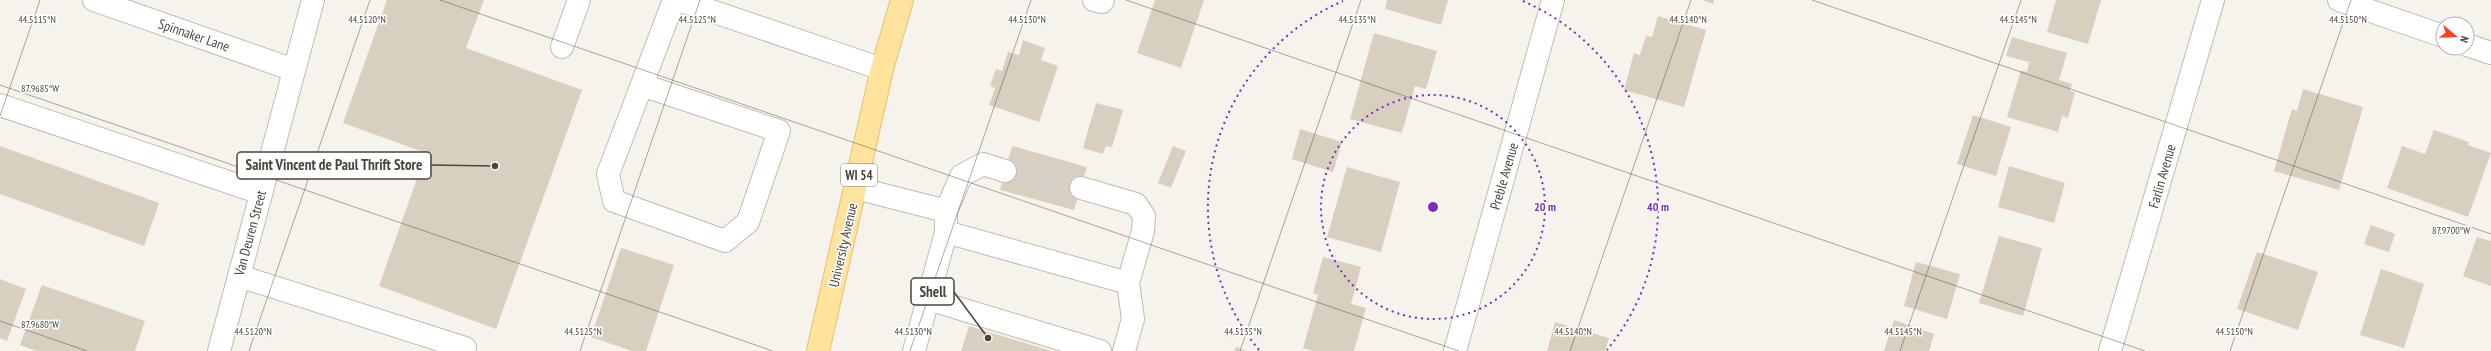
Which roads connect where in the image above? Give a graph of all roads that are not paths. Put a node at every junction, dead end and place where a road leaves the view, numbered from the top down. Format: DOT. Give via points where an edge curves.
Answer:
graph roads {
  1 [pos="94,0"];
  2 [pos="313,0"];
  3 [pos="579,0"];
  4 [pos="674,0"];
  5 [pos="679,0"];
  6 [pos="902,0"];
  7 [pos="1094,0"];
  8 [pos="1102,0"];
  9 [pos="1553,0"];
  10 [pos="2213,0"];
  11 [pos="2339,0"];
  12 [pos="2435,33"];
  13 [pos="562,47"];
  14 [pos="2475,48"];
  15 [pos="2491,53"];
  16 [pos="882,69"];
  17 [pos="294,70"];
  18 [pos="642,85"];
  19 [pos="0,105"];
  20 [pos="1006,171"];
  21 [pos="856,188"];
  22 [pos="1081,188"];
  23 [pos="261,193"];
  24 [pos="946,211"];
  25 [pos="946,232"];
  26 [pos="239,276"];
  27 [pos="1128,283"];
  28 [pos="928,299"];
  29 [pos="465,348"];
  30 [pos="219,351"];
  31 [pos="818,351"];
  32 [pos="914,351"];
  33 [pos="1100,351"];
  34 [pos="1124,351"];
  35 [pos="1455,351"];
  36 [pos="2110,351"];
  1 -- 17 [label="street, Spinnaker Lane"];
  2 -- 17 [label="street, Van Deuren Street"];
  3 -- 13 [label="street"];
  4 -- 18 [label="street"];
  5 -- 16 [label="street"];
  6 -- 16 [label="main road, University Avenue / WI 54"];
  7 -- 8 [label="street"];
  9 -- 35 [label="street, Preble Avenue"];
  10 -- 36 [label="street, Farlin Avenue"];
  11 -- 12 [label="street"];
  14 -- 15 [label="street"];
  16 -- 21 [label="main road, University Avenue / WI 54"];
  17 -- 23 [label="street, Van Deuren Street"];
  18 -- 18 [label="street" via="779,131 748,222 725,241 614,201 608,174"];
  19 -- 23 [label="street"];
  20 -- 24 [label="street" via="983,164 961,176"];
  21 -- 24 [label="street"];
  21 -- 31 [label="main road, University Avenue / WI 54"];
  22 -- 27 [label="street" via="1136,204 1144,216 1143,231"];
  23 -- 26 [label="street, Van Deuren Street"];
  24 -- 25 [label="street"];
  25 -- 27 [label="street"];
  25 -- 28 [label="street"];
  26 -- 29 [label="street"];
  26 -- 30 [label="street, Van Deuren Street"];
  27 -- 34 [label="street" via="1133,319"];
  28 -- 32 [label="street"];
  28 -- 33 [label="street"];
}
